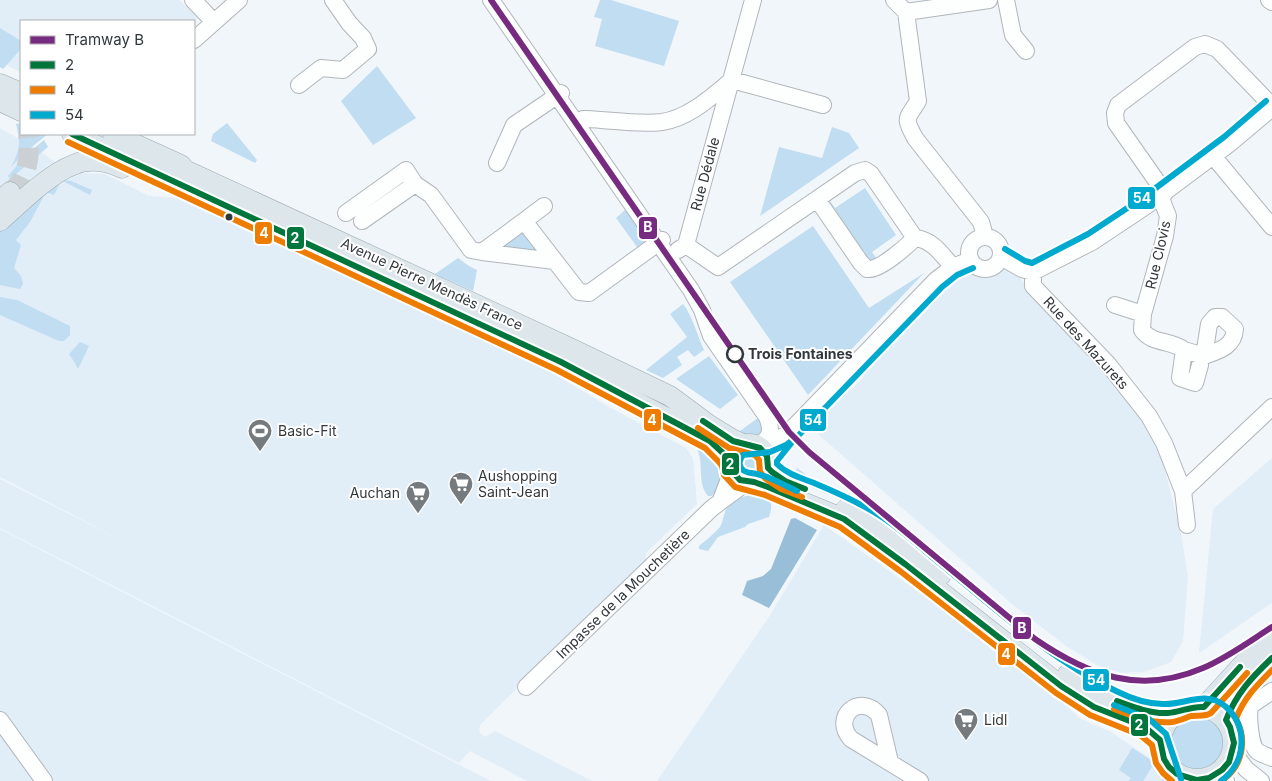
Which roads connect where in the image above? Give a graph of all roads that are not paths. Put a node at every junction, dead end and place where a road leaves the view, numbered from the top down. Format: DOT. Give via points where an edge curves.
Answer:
graph roads {
  1 [pos="193,0"];
  2 [pos="238,0"];
  3 [pos="333,0"];
  4 [pos="491,0"];
  5 [pos="497,0"];
  6 [pos="753,0"];
  7 [pos="894,0"];
  8 [pos="989,0"];
  9 [pos="1006,0"];
  10 [pos="906,12"];
  11 [pos="214,22"];
  12 [pos="195,39"];
  13 [pos="1026,51"];
  14 [pos="732,80"];
  15 [pos="0,84"];
  16 [pos="299,85"];
  17 [pos="20,93"];
  18 [pos="559,94"];
  19 [pos="0,101"];
  20 [pos="823,105"];
  21 [pos="1272,107"];
  22 [pos="20,111"];
  23 [pos="579,122"];
  24 [pos="79,135"];
  25 [pos="115,135"];
  26 [pos="1213,156"];
  27 [pos="497,162"];
  28 [pos="172,182"];
  29 [pos="415,184"];
  30 [pos="1163,194"];
  31 [pos="817,199"];
  32 [pos="544,206"];
  33 [pos="0,212"];
  34 [pos="346,214"];
  35 [pos="0,221"];
  36 [pos="362,221"];
  37 [pos="524,221"];
  38 [pos="1272,227"];
  39 [pos="985,236"];
  40 [pos="915,238"];
  41 [pos="669,249"];
  42 [pos="482,252"];
  43 [pos="1001,257"];
  44 [pos="970,260"];
  45 [pos="554,261"];
  46 [pos="952,267"];
  47 [pos="1033,272"];
  48 [pos="1115,305"];
  49 [pos="1143,314"];
  50 [pos="1182,348"];
  51 [pos="1272,407"];
  52 [pos="750,464"];
  53 [pos="1183,491"];
  54 [pos="1187,525"];
  55 [pos="1272,643"];
  56 [pos="1272,658"];
  57 [pos="526,687"];
  58 [pos="1272,691"];
  59 [pos="1204,707"];
  60 [pos="1170,713"];
  61 [pos="0,720"];
  62 [pos="1226,720"];
  63 [pos="1160,740"];
  64 [pos="1233,752"];
  65 [pos="1272,758"];
  66 [pos="890,762"];
  67 [pos="1171,774"];
  68 [pos="1208,779"];
  69 [pos="44,781"];
  70 [pos="920,781"];
  71 [pos="1261,781"];
  1 -- 11 [label="street"];
  2 -- 11 [label="street"];
  3 -- 16 [label="street" via="368,49 343,70 321,68"];
  4 -- 18 [label="street"];
  5 -- 18 [label="street"];
  6 -- 14 [label="street, Rue Dédale"];
  7 -- 10 [label="street"];
  8 -- 10 [label="street"];
  9 -- 13 [label="street" via="1013,35"];
  10 -- 39 [label="street" via="918,101 909,113 908,126 981,222"];
  11 -- 12 [label="street"];
  14 -- 20 [label="street"];
  14 -- 23 [label="street" via="692,110 662,122 587,119"];
  14 -- 41 [label="street, Rue Dédale"];
  15 -- 17 [label="main road"];
  18 -- 23 [label="street"];
  18 -- 27 [label="street" via="514,125"];
  19 -- 22 [label="main road"];
  21 -- 26 [label="street"];
  21 -- 30 [label="street, Rue Clovis" via="1217,49 1205,44 1195,47 1118,105 1116,123"];
  23 -- 41 [label="street"];
  24 -- 28 [label="main road, Avenue Pierre Mendès France"];
  24 -- 33 [label="main road" via="77,143"];
  25 -- 52 [label="main road, Avenue Pierre Mendès France" via="670,396 732,439"];
  26 -- 30 [label="street"];
  26 -- 38 [label="street"];
  28 -- 35 [label="main road" via="154,182 109,163 80,163 54,176"];
  28 -- 52 [label="main road, Avenue Pierre Mendès France" via="560,362"];
  29 -- 34 [label="street" via="406,170"];
  29 -- 36 [label="street"];
  29 -- 42 [label="street" via="431,196 471,250"];
  30 -- 47 [label="street" via="1092,242"];
  30 -- 49 [label="street, Rue Clovis" via="1167,226"];
  31 -- 40 [label="street" via="855,173 865,170"];
  31 -- 40 [label="street" via="867,269 874,269"];
  31 -- 41 [label="street" via="718,266"];
  32 -- 37 [label="street"];
  37 -- 42 [label="street"];
  37 -- 45 [label="street"];
  39 -- 43 [label="street" via="995,239 1001,247"];
  39 -- 44 [label="street" via="971,244"];
  40 -- 46 [label="street" via="926,239"];
  41 -- 45 [label="street" via="589,293 579,292"];
  41 -- 52 [label="street" via="697,299 711,336 771,427"];
  42 -- 45 [label="street"];
  43 -- 44 [label="street" via="996,265 987,269 977,267"];
  43 -- 47 [label="street"];
  44 -- 46 [label="street"];
  46 -- 52 [label="street" via="786,435"];
  47 -- 53 [label="street, Rue des Mazurets" via="1033,286 1108,364 1149,416 1164,443"];
  48 -- 49 [label="street"];
  49 -- 50 [label="street, Rue Clovis" via="1142,330 1146,336"];
  50 -- 50 [label="street" via="1202,361 1195,383 1180,378"];
  51 -- 53 [label="street"];
  52 -- 57 [label="street, Impasse de la Mouchetière" via="721,500"];
  52 -- 60 [label="main road" via="872,521 1051,664 1083,684 1135,708"];
  52 -- 63 [label="main road" via="844,519 1061,686 1094,706 1145,727"];
  53 -- 54 [label="street, Rue des Mazurets"];
  55 -- 59 [label="main road" via="1245,662"];
  56 -- 62 [label="main road" via="1239,692 1230,705"];
  58 -- 65 [label="street" via="1250,706 1249,712 1253,745"];
  59 -- 60 [label="main road" via="1188,707"];
  59 -- 62 [label="main road"];
  60 -- 63 [label="main road"];
  61 -- 69 [label="street"];
  62 -- 64 [label="main road" via="1233,735"];
  63 -- 67 [label="main road"];
  64 -- 68 [label="main road" via="1225,766"];
  64 -- 71 [label="street" via="1246,770"];
  66 -- 70 [label="street"];
  67 -- 68 [label="main road"];
}
